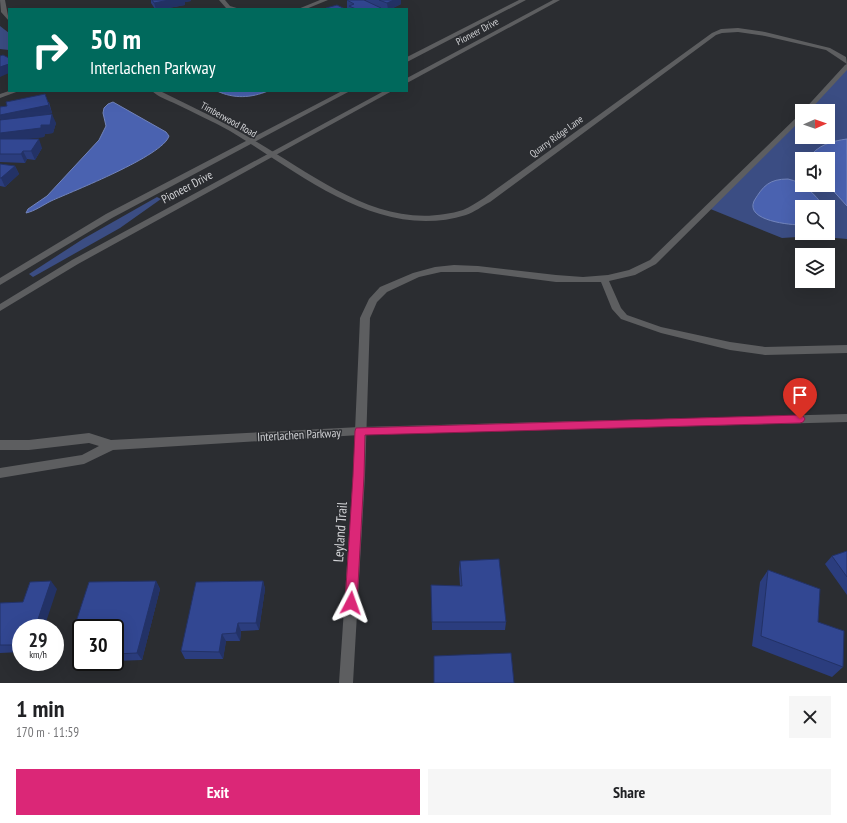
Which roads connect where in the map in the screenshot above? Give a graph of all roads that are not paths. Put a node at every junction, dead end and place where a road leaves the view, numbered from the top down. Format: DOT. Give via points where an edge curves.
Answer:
graph roads {
  1 [pos="2,0"];
  2 [pos="222,0"];
  3 [pos="325,0"];
  4 [pos="523,0"];
  5 [pos="557,0"];
  6 [pos="228,6"];
  7 [pos="223,8"];
  8 [pos="234,8"];
  9 [pos="304,8"];
  10 [pos="8,18"];
  11 [pos="408,59"];
  12 [pos="847,62"];
  13 [pos="847,66"];
  14 [pos="408,80"];
  15 [pos="13,92"];
  16 [pos="157,92"];
  17 [pos="345,92"];
  18 [pos="387,92"];
  19 [pos="0,96"];
  20 [pos="812,104"];
  21 [pos="795,121"];
  22 [pos="250,142"];
  23 [pos="271,155"];
  24 [pos="604,279"];
  25 [pos="0,282"];
  26 [pos="0,308"];
  27 [pos="847,349"];
  28 [pos="847,418"];
  29 [pos="360,431"];
  30 [pos="0,445"];
  31 [pos="110,446"];
  32 [pos="0,473"];
  33 [pos="346,683"];
  1 -- 10 [label="street"];
  2 -- 6 [label="street"];
  3 -- 9 [label="street"];
  4 -- 11 [label="street, Pioneer Drive"];
  5 -- 14 [label="street, Pioneer Drive"];
  6 -- 7 [label="street"];
  6 -- 8 [label="street"];
  12 -- 23 [label="street, Quarry Ridge Lane" via="832,51 811,44 746,30 714,34 487,200 464,212 431,219 410,218 361,205"];
  13 -- 20 [label="street"];
  15 -- 19 [label="street"];
  16 -- 22 [label="street, Timberwood Road"];
  17 -- 22 [label="street, Pioneer Drive"];
  18 -- 23 [label="street, Pioneer Drive"];
  21 -- 24 [label="street" via="653,262 642,269"];
  22 -- 23 [label="street, Timberwood Road"];
  22 -- 25 [label="street, Pioneer Drive" via="109,216"];
  23 -- 26 [label="street, Pioneer Drive" via="75,262"];
  24 -- 27 [label="street" via="617,309 624,317 661,330 730,346 764,350"];
  24 -- 29 [label="street" via="574,279 453,268 413,276 388,286 374,298 365,318"];
  28 -- 29 [label="street, Interlachen Parkway"];
  29 -- 31 [label="street, Interlachen Parkway"];
  29 -- 33 [label="street, Leyland Trail"];
  30 -- 31 [label="street, Interlachen Parkway" via="28,445 89,438"];
  31 -- 32 [label="street, Interlachen Parkway" via="84,459"];
}
